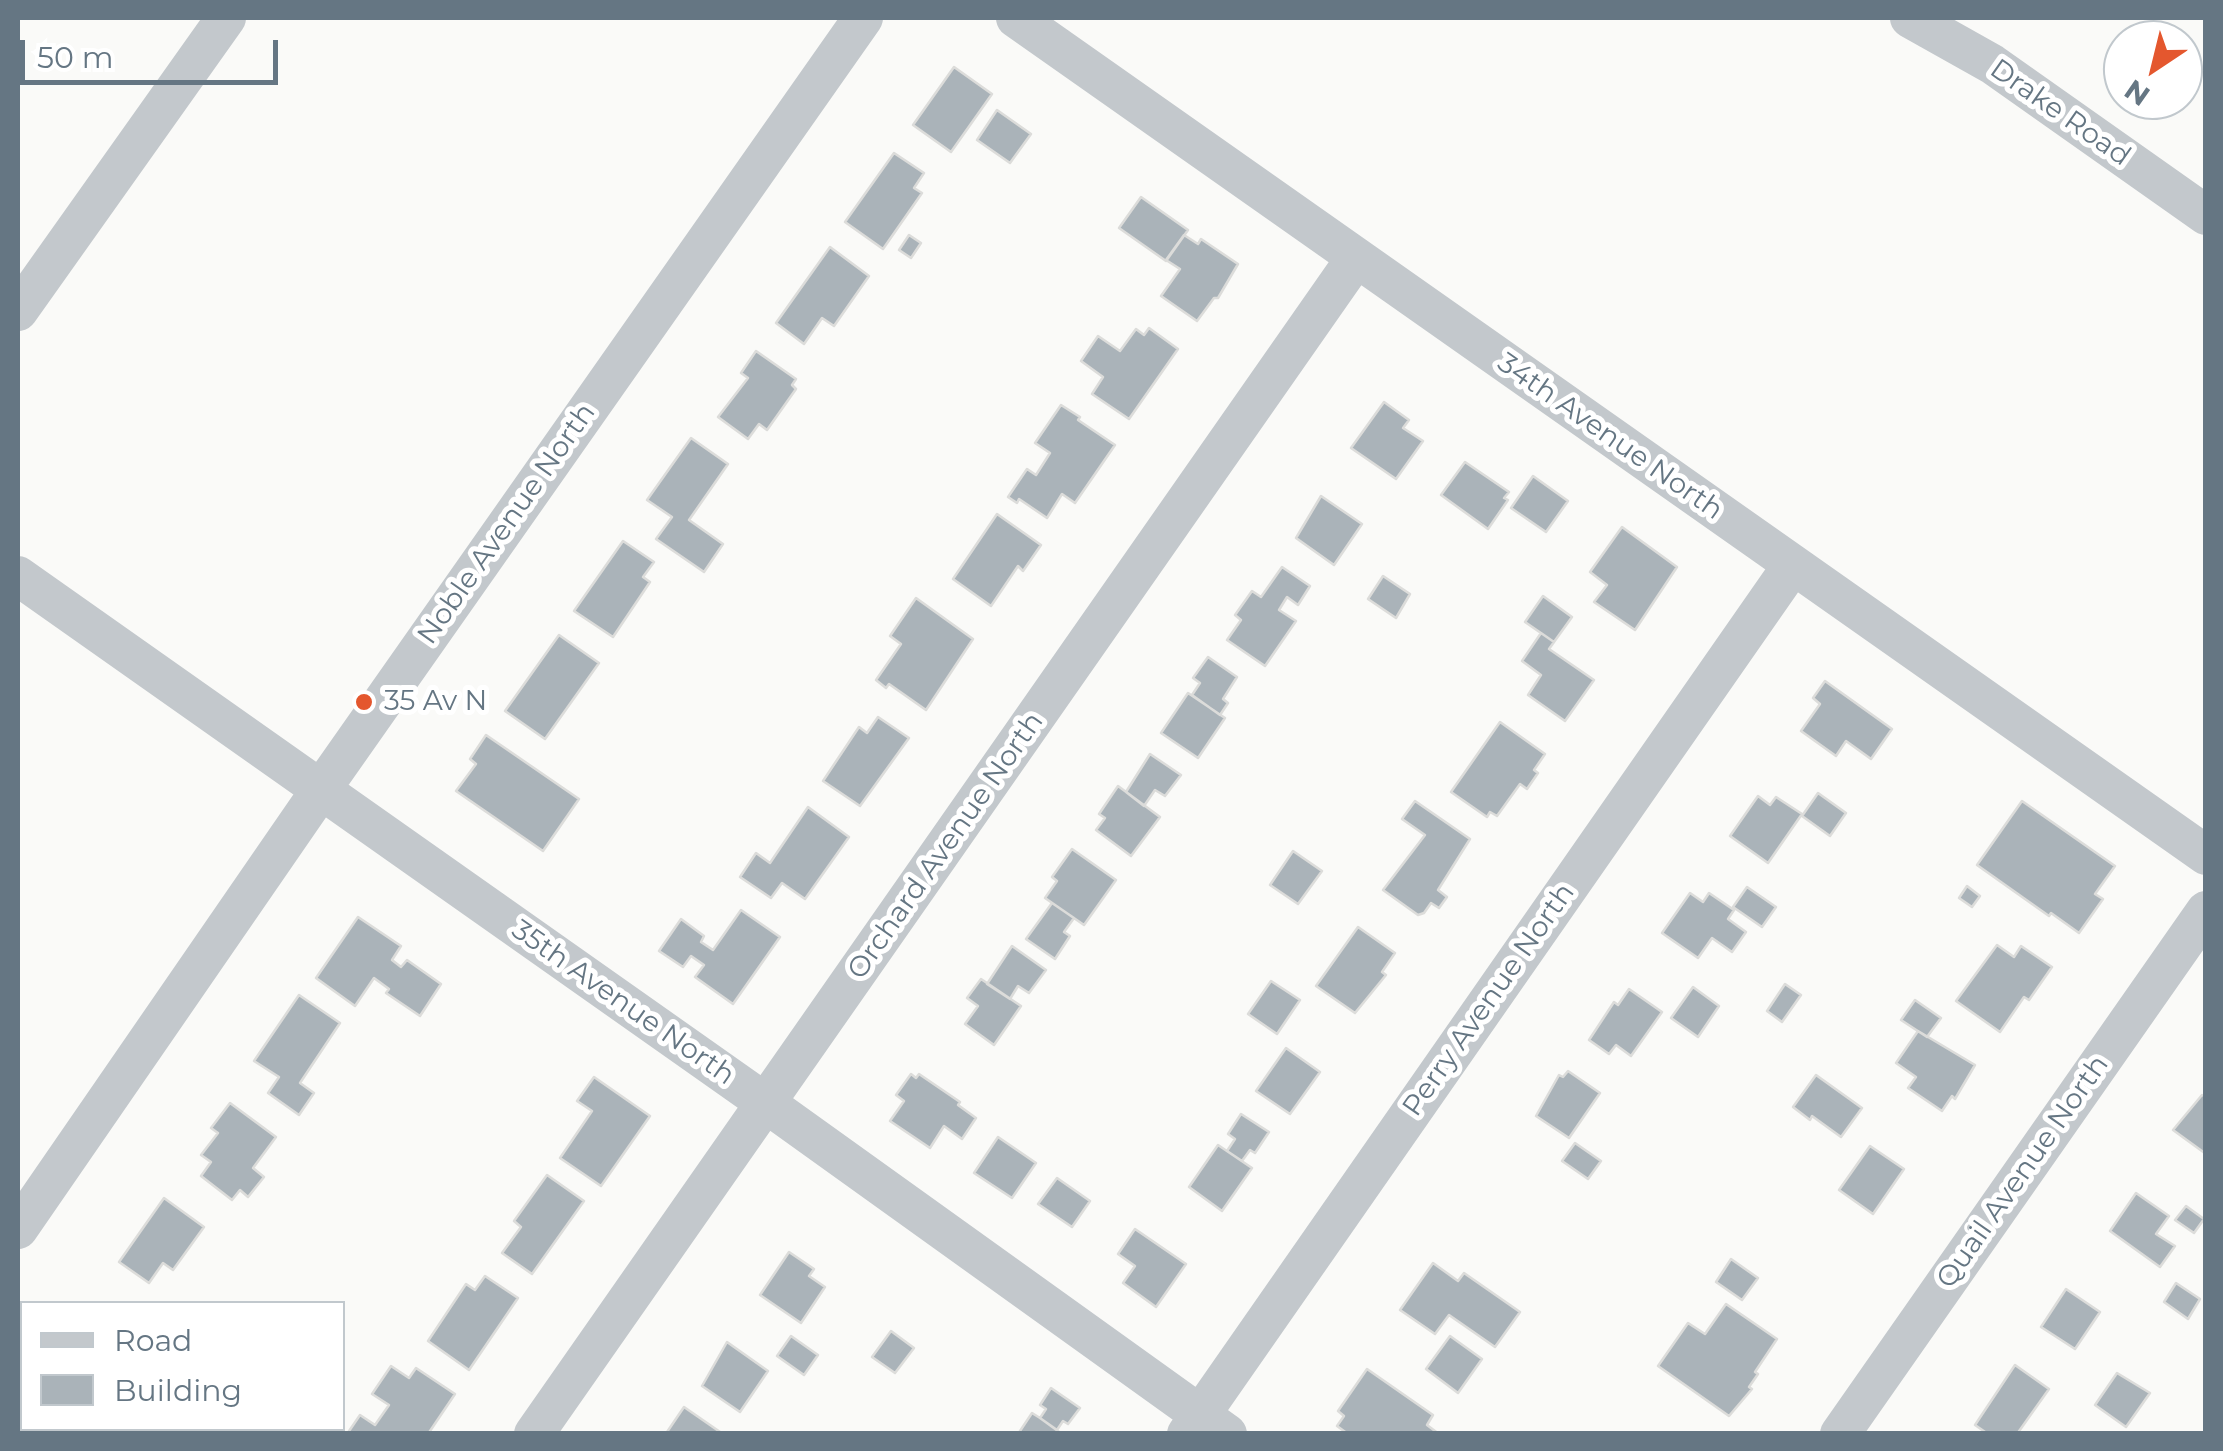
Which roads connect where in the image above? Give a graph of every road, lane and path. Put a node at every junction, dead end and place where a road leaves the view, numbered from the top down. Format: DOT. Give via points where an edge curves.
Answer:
graph roads {
  1 [pos="226,18"];
  2 [pos="863,18"];
  3 [pos="1016,18"];
  4 [pos="1910,18"];
  5 [pos="2206,215"];
  6 [pos="1356,258"];
  7 [pos="18,311"];
  8 [pos="1792,566"];
  9 [pos="18,576"];
  10 [pos="320,791"];
  11 [pos="2206,856"];
  12 [pos="2206,911"];
  13 [pos="767,1104"];
  14 [pos="18,1229"];
  15 [pos="1205,1427"];
  16 [pos="534,1434"];
  17 [pos="1840,1434"];
  1 -- 7 [label="street"];
  2 -- 10 [label="street, Noble Avenue North"];
  3 -- 6 [label="street, 34th Avenue North"];
  4 -- 5 [label="street, Drake Road" via="1992,64"];
  6 -- 8 [label="street, 34th Avenue North"];
  6 -- 13 [label="street, Orchard Avenue North"];
  8 -- 11 [label="street, 34th Avenue North"];
  8 -- 15 [label="street, Perry Avenue North"];
  9 -- 10 [label="street, 35th Avenue North"];
  10 -- 13 [label="street, 35th Avenue North"];
  10 -- 14 [label="street, Noble Avenue North"];
  12 -- 17 [label="street, Quail Avenue North"];
  13 -- 15 [label="street, 35th Avenue North"];
  13 -- 16 [label="street, Orchard Avenue North"];
}
